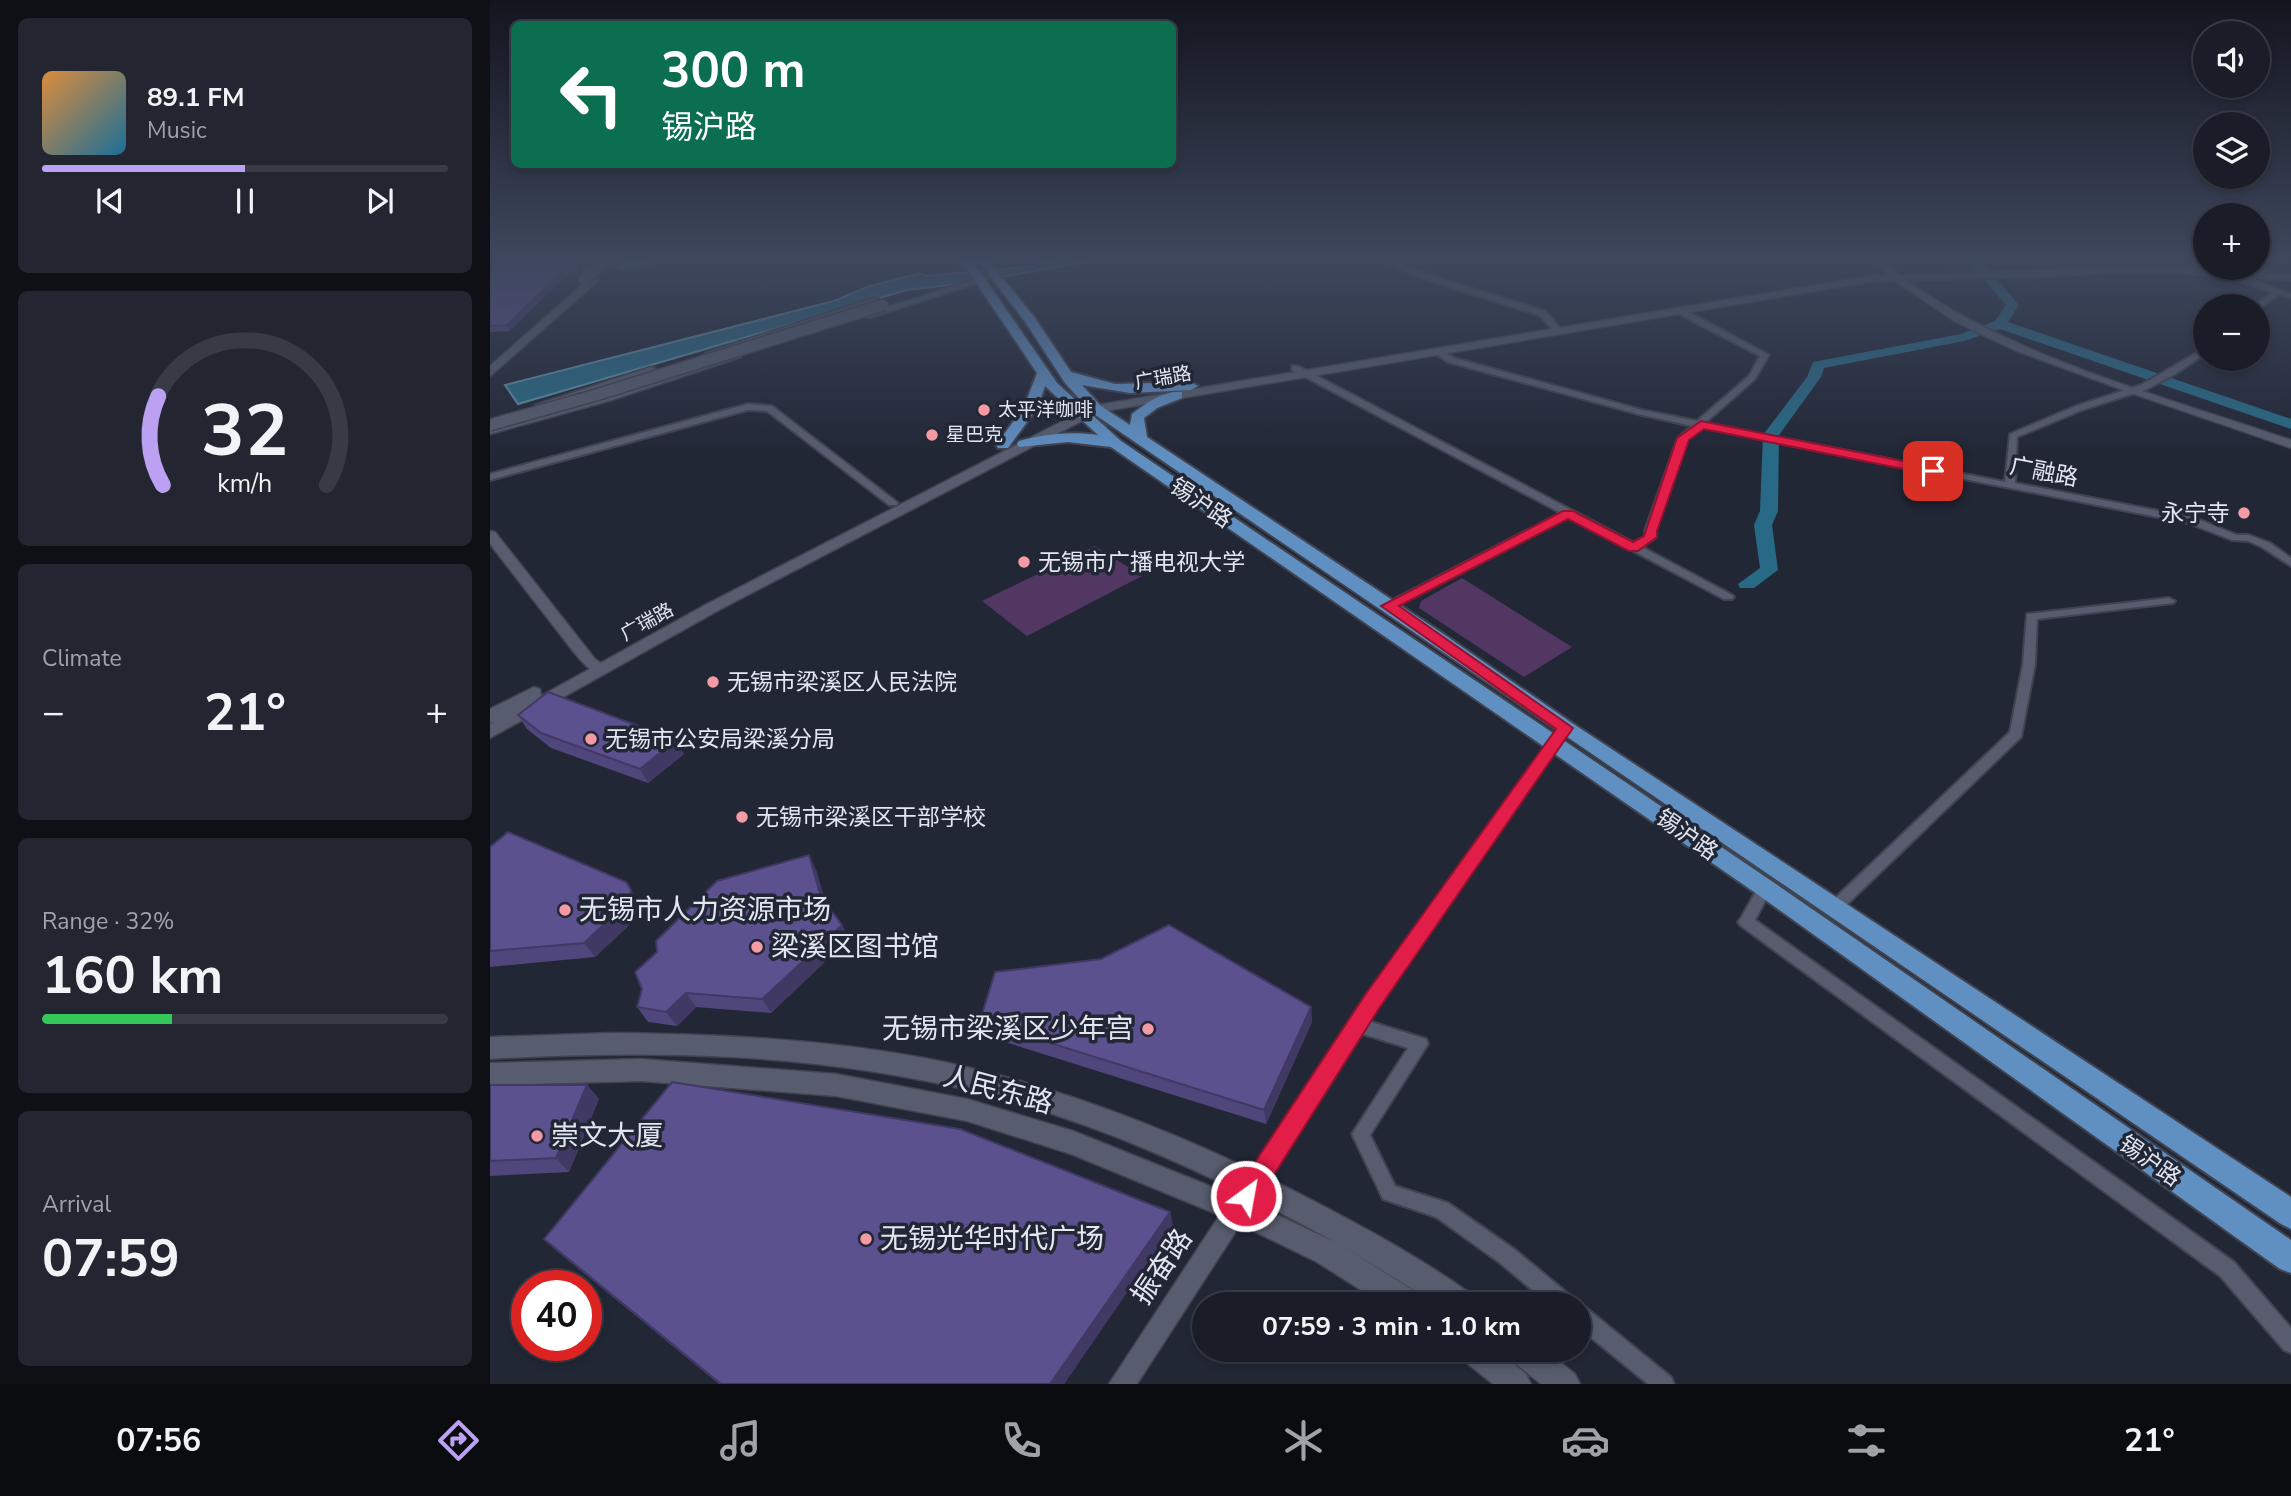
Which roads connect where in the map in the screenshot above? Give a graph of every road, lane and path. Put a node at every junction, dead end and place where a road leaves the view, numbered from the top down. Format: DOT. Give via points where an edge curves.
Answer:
graph roads {
  1 [pos="536,325"];
  2 [pos="541,325"];
  3 [pos="799,325"];
  4 [pos="820,325"];
  5 [pos="838,325"];
  6 [pos="1014,325"];
  7 [pos="1033,325"];
  8 [pos="1554,325"];
  9 [pos="1570,325"];
  10 [pos="1573,325"];
  11 [pos="1706,325"];
  12 [pos="1975,325"];
  13 [pos="1556,327"];
  14 [pos="1436,351"];
  15 [pos="2193,357"];
  16 [pos="490,363"];
  17 [pos="1299,371"];
  18 [pos="490,372"];
  19 [pos="2172,372"];
  20 [pos="1043,373"];
  21 [pos="1065,373"];
  22 [pos="1191,386"];
  23 [pos="2140,389"];
  24 [pos="1177,395"];
  25 [pos="1086,408"];
  26 [pos="490,419"];
  27 [pos="490,425"];
  28 [pos="1701,425"];
  29 [pos="490,430"];
  30 [pos="2291,437"];
  31 [pos="1762,438"];
  32 [pos="1141,440"];
  33 [pos="1024,444"];
  34 [pos="1116,444"];
  35 [pos="2291,444"];
  36 [pos="1003,445"];
  37 [pos="490,477"];
  38 [pos="2010,485"];
  39 [pos="893,503"];
  40 [pos="1568,513"];
  41 [pos="490,535"];
  42 [pos="1634,548"];
  43 [pos="2291,563"];
  44 [pos="1728,597"];
  45 [pos="2169,601"];
  46 [pos="1389,606"];
  47 [pos="596,666"];
  48 [pos="490,717"];
  49 [pos="490,732"];
  50 [pos="1560,736"];
  51 [pos="1765,888"];
  52 [pos="1834,908"];
  53 [pos="1357,1025"];
  54 [pos="490,1048"];
  55 [pos="490,1074"];
  56 [pos="1254,1183"];
  57 [pos="1238,1210"];
  58 [pos="2291,1214"];
  59 [pos="2291,1258"];
  60 [pos="1390,1292"];
  61 [pos="1442,1292"];
  62 [pos="1550,1292"];
  63 [pos="1591,1325"];
  64 [pos="2291,1343"];
  65 [pos="1488,1362"];
  66 [pos="1537,1362"];
  67 [pos="1122,1384"];
  68 [pos="1516,1384"];
  69 [pos="1565,1384"];
  70 [pos="1664,1384"];
  1 -- 16 [label="main road"];
  2 -- 18 [label="main road"];
  3 -- 26 [label="main road"];
  4 -- 27 [label="main road, bridge"];
  5 -- 29 [label="main road"];
  6 -- 20 [label="main road"];
  7 -- 21 [label="main road"];
  8 -- 13 [label="street"];
  9 -- 13 [label="main road, 广瑞路"];
  10 -- 13 [label="main road, 广瑞路"];
  11 -- 28 [label="street" via="1765,355 1752,377"];
  12 -- 23 [label="main road" via="2050,361"];
  13 -- 14 [label="main road, 广瑞路"];
  13 -- 17 [label="main road, 广瑞路"];
  14 -- 17 [label="main road, 广瑞路"];
  14 -- 28 [label="street" via="1451,360"];
  15 -- 19 [label="street"];
  17 -- 22 [label="main road, 广瑞路"];
  17 -- 24 [label="main road, 广瑞路"];
  17 -- 40 [label="street"];
  19 -- 23 [label="street"];
  20 -- 25 [label="main road" via="1052,386"];
  20 -- 36 [label="main road" via="1031,407"];
  21 -- 22 [label="main road" via="1084,384 1108,388"];
  21 -- 25 [label="main road"];
  22 -- 25 [label="main road, 广瑞路"];
  23 -- 30 [label="main road"];
  23 -- 35 [label="main road"];
  23 -- 38 [label="street" via="2013,436"];
  24 -- 25 [label="main road, 广瑞路"];
  24 -- 32 [label="main road" via="1152,405 1137,418"];
  25 -- 32 [label="main road, 锡沪路"];
  25 -- 33 [label="main road, 广瑞路"];
  25 -- 34 [label="main road, 锡沪路"];
  25 -- 36 [label="main road, 广瑞路"];
  28 -- 31 [label="street"];
  28 -- 42 [label="street" via="1683,438 1651,537"];
  31 -- 38 [label="street, 广融路"];
  32 -- 46 [label="main road, 锡沪路"];
  33 -- 34 [label="main road" via="1077,436"];
  33 -- 47 [label="main road, 广瑞路"];
  34 -- 50 [label="main road, 锡沪路"];
  36 -- 39 [label="main road, 广瑞路"];
  37 -- 39 [label="street" via="760,406 769,408"];
  38 -- 43 [label="street, 广融路" via="2191,520 2266,545"];
  39 -- 47 [label="main road, 广瑞路" via="702,601"];
  40 -- 42 [label="street"];
  40 -- 46 [label="street"];
  41 -- 47 [label="street"];
  42 -- 44 [label="street"];
  45 -- 52 [label="street" via="2031,617 2029,664 2016,734"];
  46 -- 50 [label="main road, 锡沪路"];
  47 -- 48 [label="main road, 广瑞路"];
  47 -- 49 [label="main road, 广瑞路"];
  50 -- 51 [label="main road, 锡沪路"];
  50 -- 52 [label="main road, 锡沪路"];
  50 -- 53 [label="street"];
  51 -- 59 [label="main road, 锡沪路"];
  51 -- 64 [label="street" via="1746,922 2227,1269"];
  52 -- 58 [label="main road, 锡沪路"];
  53 -- 56 [label="street"];
  53 -- 62 [label="street" via="1420,1044 1361,1134 1389,1193 1441,1209"];
  54 -- 56 [label="main road, 人民东路" via="656,1043 835,1054 982,1082 1090,1115"];
  55 -- 57 [label="main road, 人民东路" via="641,1070 836,1085 967,1110 1060,1139"];
  56 -- 57 [label="street, 振奋路"];
  56 -- 61 [label="main road, 人民东路"];
  57 -- 60 [label="main road, 人民东路" via="1327,1252"];
  57 -- 67 [label="street, 振奋路"];
  63 -- 70 [label="street"];
  65 -- 68 [label="main road"];
  66 -- 69 [label="main road"];
}
